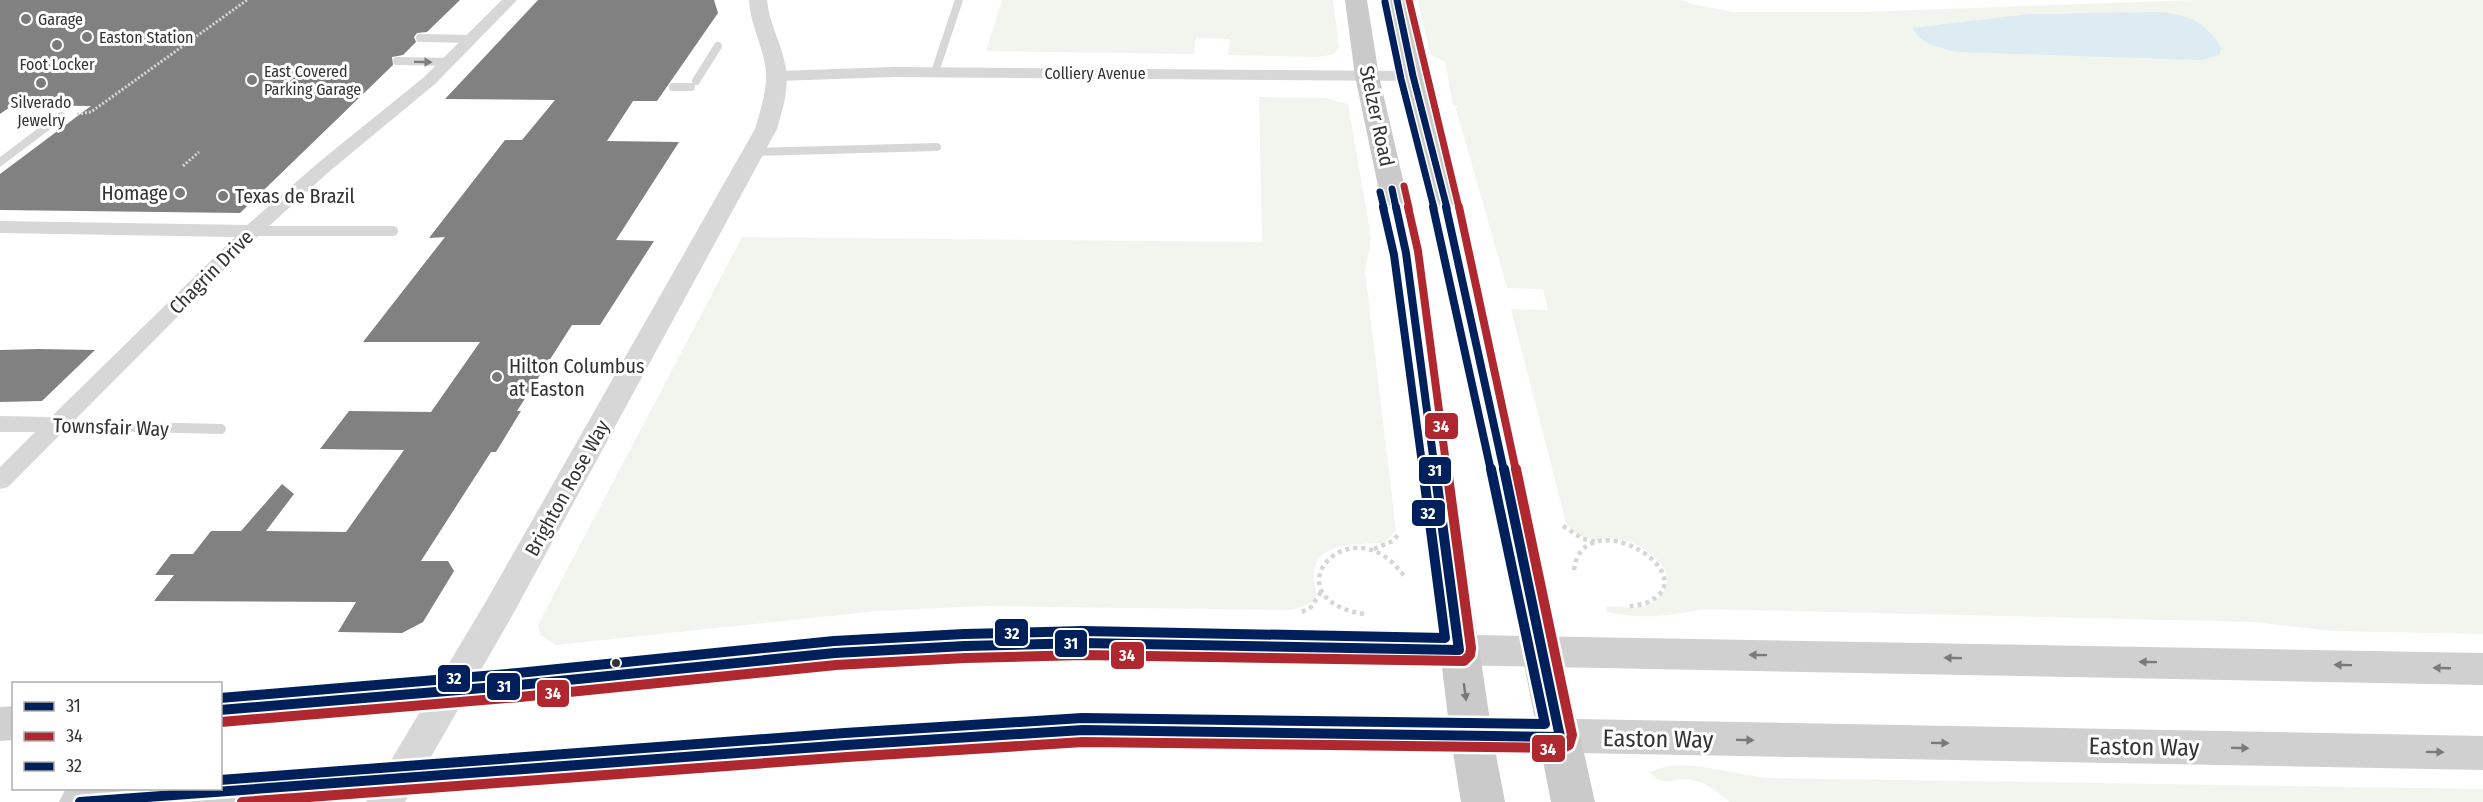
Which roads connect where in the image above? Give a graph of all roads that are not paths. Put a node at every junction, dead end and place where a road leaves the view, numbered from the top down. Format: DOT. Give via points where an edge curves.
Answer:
graph roads {
  1 [pos="510,0"];
  2 [pos="758,0"];
  3 [pos="959,0"];
  4 [pos="1356,0"];
  5 [pos="1397,0"];
  6 [pos="420,38"];
  7 [pos="472,39"];
  8 [pos="718,46"];
  9 [pos="397,61"];
  10 [pos="449,62"];
  11 [pos="935,72"];
  12 [pos="777,76"];
  13 [pos="1367,76"];
  14 [pos="1413,76"];
  15 [pos="673,87"];
  16 [pos="61,116"];
  17 [pos="937,147"];
  18 [pos="754,152"];
  19 [pos="0,162"];
  20 [pos="0,227"];
  21 [pos="252,231"];
  22 [pos="393,231"];
  23 [pos="0,424"];
  24 [pos="57,425"];
  25 [pos="221,429"];
  26 [pos="0,481"];
  27 [pos="1459,650"];
  28 [pos="1543,651"];
  29 [pos="2483,669"];
  30 [pos="453,690"];
  31 [pos="222,710"];
  32 [pos="1471,734"];
  33 [pos="1560,737"];
  34 [pos="2483,753"];
  35 [pos="391,790"];
  36 [pos="80,802"];
  37 [pos="1483,802"];
  38 [pos="1573,802"];
  1 -- 7 [label="street, Chagrin Drive"];
  2 -- 12 [label="street, Brighton Rose Way"];
  3 -- 11 [label="lane"];
  4 -- 13 [label="main road, Stelzer Road"];
  5 -- 14 [label="main road"];
  6 -- 7 [label="lane"];
  7 -- 10 [label="street, Chagrin Drive"];
  8 -- 15 [label="lane" via="694,84"];
  9 -- 10 [label="lane, one-way"];
  10 -- 21 [label="street, Chagrin Drive"];
  11 -- 12 [label="street, Colliery Avenue"];
  11 -- 13 [label="street, Colliery Avenue"];
  12 -- 18 [label="street, Brighton Rose Way" via="770,116"];
  13 -- 14 [label="street, Colliery Avenue"];
  13 -- 27 [label="main road, Stelzer Road" via="1406,254"];
  14 -- 28 [label="main road" via="1458,253"];
  16 -- 19 [label="lane"];
  17 -- 18 [label="lane"];
  18 -- 30 [label="street, Brighton Rose Way"];
  20 -- 21 [label="street"];
  21 -- 22 [label="lane"];
  21 -- 24 [label="street, Chagrin Drive"];
  23 -- 24 [label="street, Townsfair Way"];
  24 -- 25 [label="lane, Townsfair Way"];
  24 -- 26 [label="street, Chagrin Drive"];
  27 -- 28 [label="main road"];
  27 -- 30 [label="main road" via="1083,643 966,646 835,653"];
  27 -- 32 [label="main road, Stelzer Road, one-way"];
  29 -- 28 [label="main road, one-way"];
  28 -- 33 [label="main road"];
  30 -- 31 [label="main road"];
  30 -- 35 [label="street, Brighton Rose Way"];
  32 -- 33 [label="main road, Easton Way"];
  32 -- 35 [label="main road, Easton Way" via="1083,730"];
  32 -- 37 [label="main road, Stelzer Road"];
  33 -- 34 [label="main road, Easton Way, one-way"];
  33 -- 38 [label="main road"];
  35 -- 36 [label="main road, Easton Way"];
}
